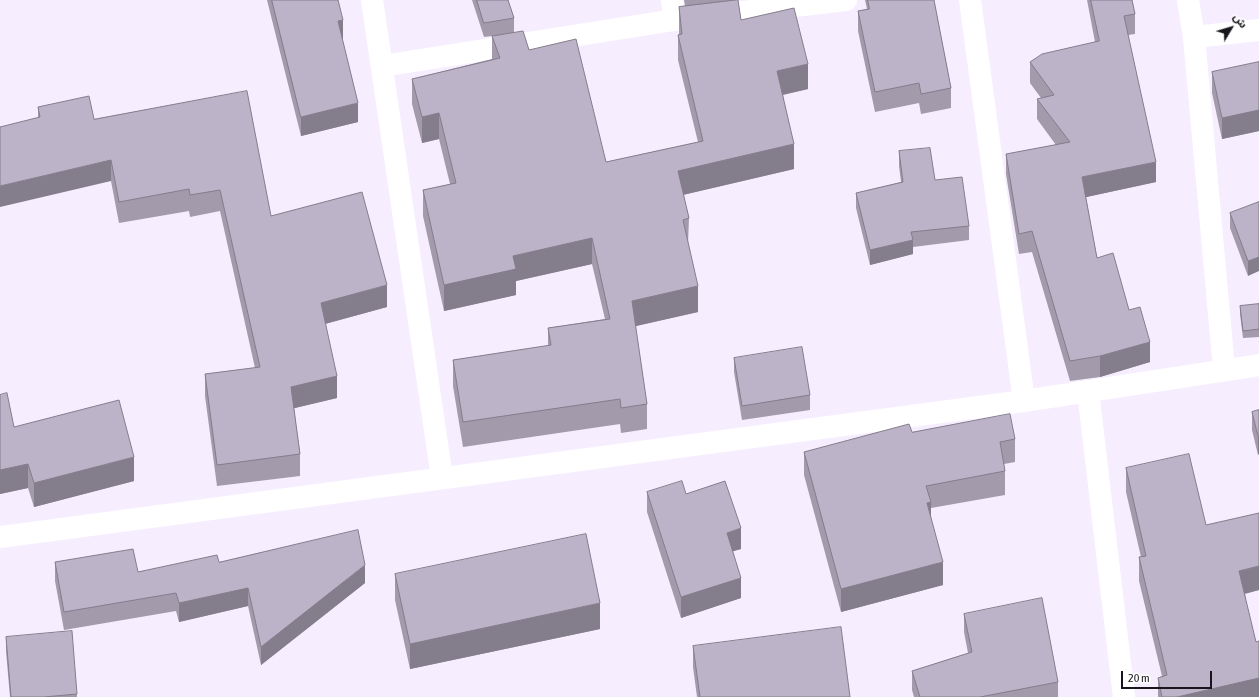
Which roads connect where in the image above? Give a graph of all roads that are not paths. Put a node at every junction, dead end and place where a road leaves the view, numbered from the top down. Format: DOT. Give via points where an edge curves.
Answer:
graph roads {
  1 [pos="372,0"];
  2 [pos="846,0"];
  3 [pos="970,0"];
  4 [pos="1188,0"];
  5 [pos="673,10"];
  6 [pos="1259,30"];
  7 [pos="1194,37"];
  8 [pos="382,66"];
  9 [pos="1259,364"];
  10 [pos="1224,369"];
  11 [pos="1088,391"];
  12 [pos="1024,401"];
  13 [pos="442,478"];
  14 [pos="0,537"];
  15 [pos="1124,697"];
  1 -- 8 [label="street"];
  2 -- 5 [label="street"];
  3 -- 12 [label="street"];
  4 -- 7 [label="street"];
  5 -- 8 [label="street"];
  6 -- 7 [label="street"];
  7 -- 10 [label="street"];
  8 -- 13 [label="street"];
  9 -- 10 [label="street"];
  10 -- 11 [label="street"];
  11 -- 12 [label="street"];
  11 -- 15 [label="street"];
  12 -- 13 [label="street"];
  13 -- 14 [label="street"];
}
